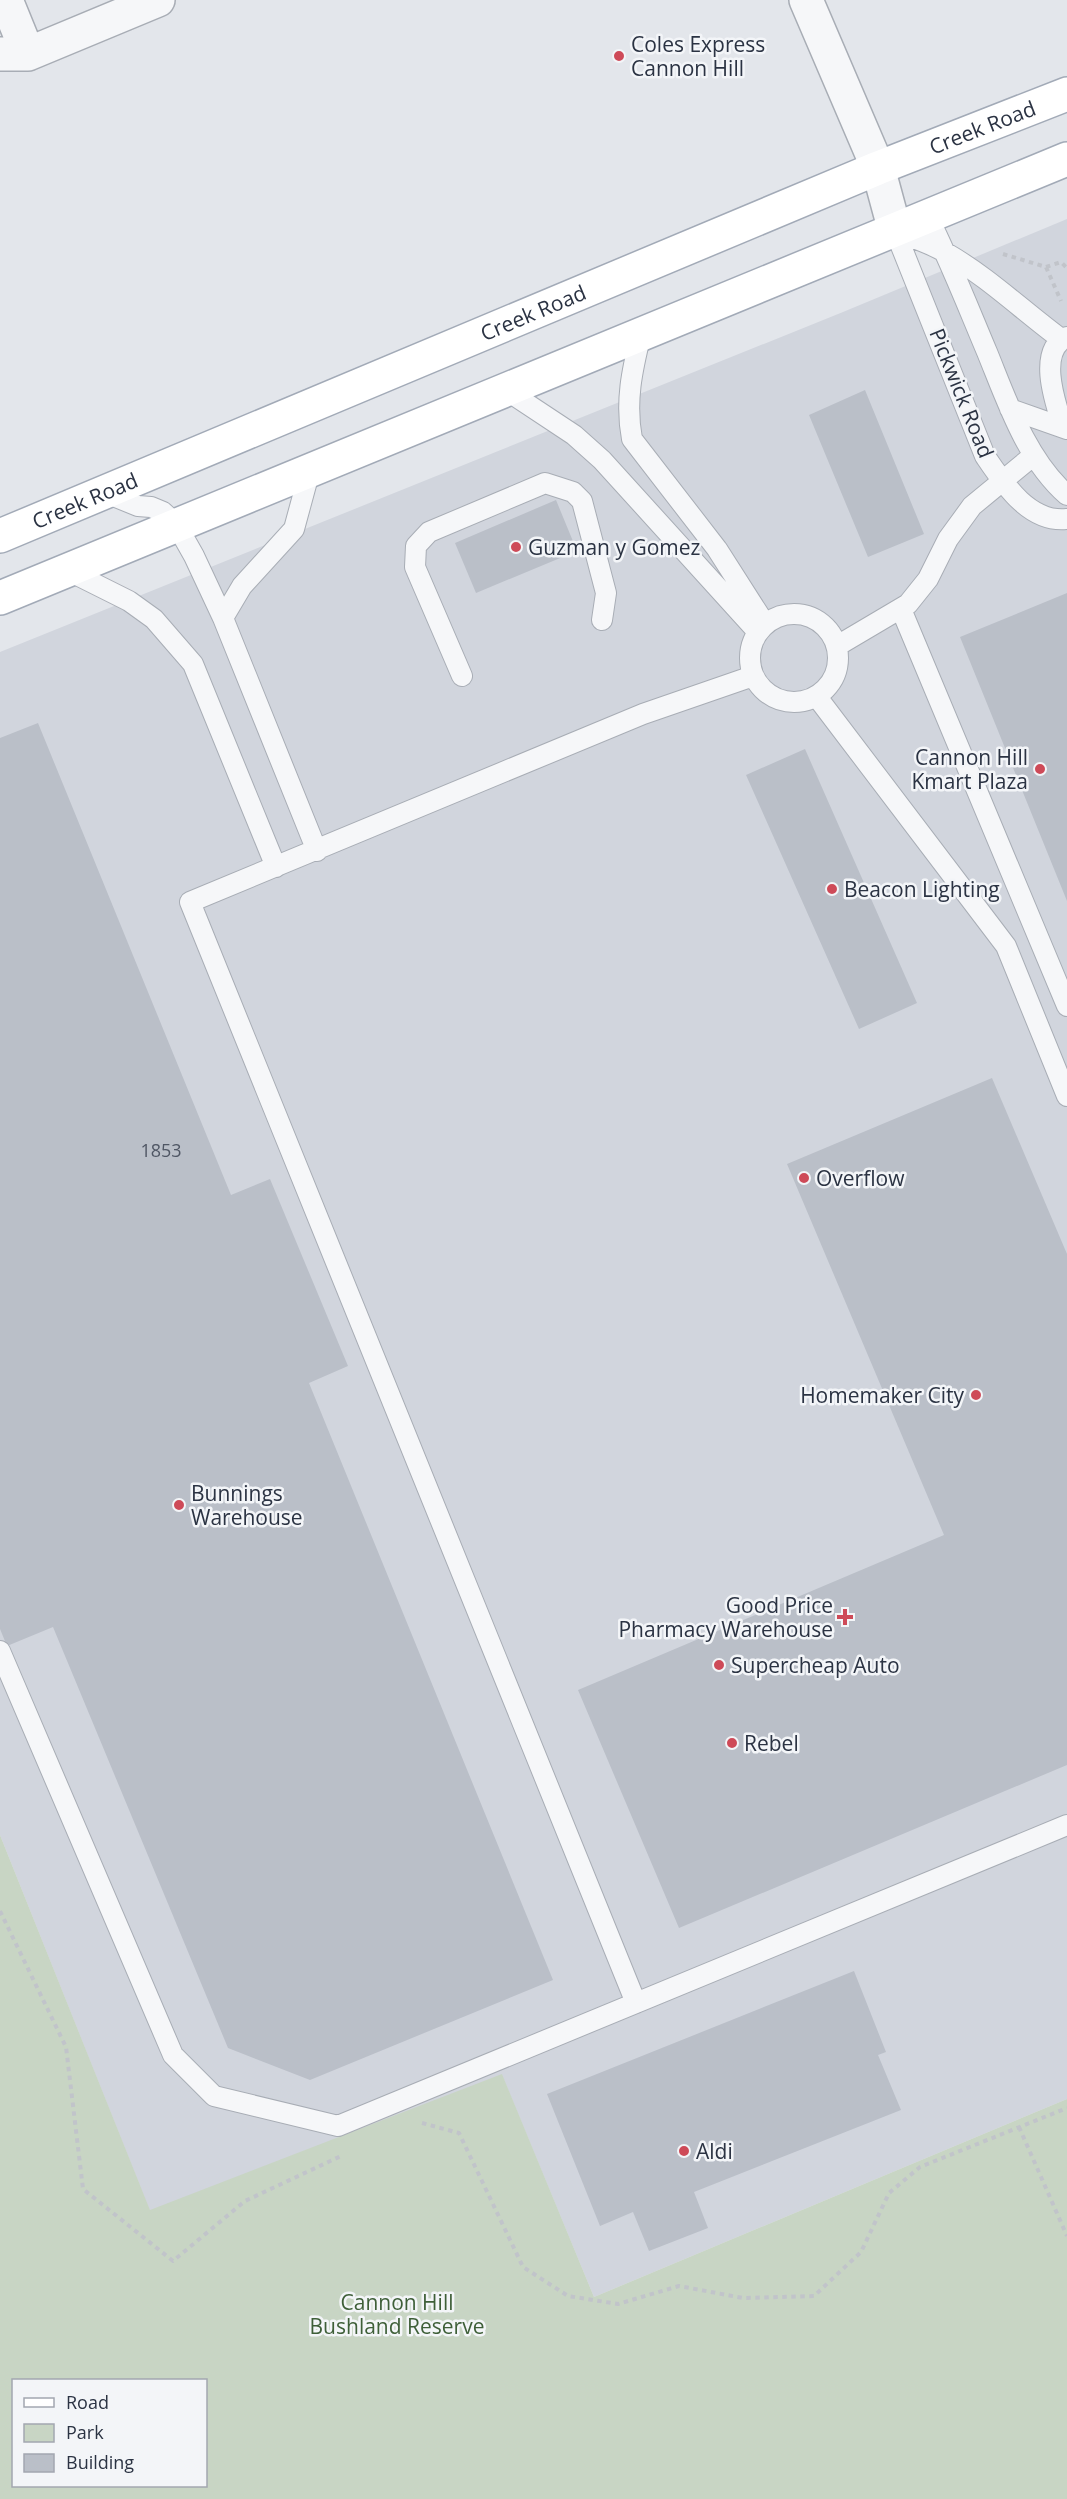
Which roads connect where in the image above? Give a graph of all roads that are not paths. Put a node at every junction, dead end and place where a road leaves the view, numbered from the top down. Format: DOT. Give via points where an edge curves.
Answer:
graph roads {
  1 [pos="6,0"];
  2 [pos="158,0"];
  3 [pos="806,0"];
  4 [pos="14,54"];
  5 [pos="1067,94"];
  6 [pos="1067,159"];
  7 [pos="878,168"];
  8 [pos="928,217"];
  9 [pos="895,231"];
  10 [pos="945,252"];
  11 [pos="641,334"];
  12 [pos="1064,338"];
  13 [pos="506,390"];
  14 [pos="1010,409"];
  15 [pos="1065,428"];
  16 [pos="1034,455"];
  17 [pos="310,470"];
  18 [pos="1002,480"];
  19 [pos="105,493"];
  20 [pos="1067,495"];
  21 [pos="1067,519"];
  22 [pos="176,524"];
  23 [pos="0,536"];
  24 [pos="67,570"];
  25 [pos="0,598"];
  26 [pos="901,609"];
  27 [pos="223,618"];
  28 [pos="602,620"];
  29 [pos="761,628"];
  30 [pos="837,646"];
  31 [pos="462,676"];
  32 [pos="753,676"];
  33 [pos="817,697"];
  34 [pos="316,851"];
  35 [pos="276,867"];
  36 [pos="1067,1006"];
  37 [pos="1067,1096"];
  38 [pos="0,1651"];
  39 [pos="1067,1825"];
  40 [pos="636,2003"];
  1 -- 4 [label="street"];
  2 -- 4 [label="street"];
  3 -- 7 [label="street"];
  5 -- 7 [label="main road, Creek Road"];
  6 -- 8 [label="main road"];
  7 -- 8 [label="street"];
  7 -- 9 [label="street"];
  7 -- 19 [label="main road, Creek Road"];
  8 -- 9 [label="main road"];
  8 -- 10 [label="lane"];
  9 -- 10 [label="lane"];
  9 -- 11 [label="main road"];
  9 -- 18 [label="lane, Pickwick Road" via="985,456"];
  10 -- 12 [label="lane"];
  10 -- 14 [label="lane"];
  11 -- 13 [label="main road"];
  11 -- 29 [label="lane" via="629,382 632,439 717,549"];
  12 -- 15 [label="lane" via="1053,355 1050,371 1052,392"];
  13 -- 17 [label="main road"];
  13 -- 29 [label="lane" via="574,435 602,460"];
  14 -- 15 [label="lane"];
  14 -- 16 [label="lane"];
  16 -- 18 [label="lane"];
  16 -- 20 [label="lane"];
  17 -- 22 [label="main road"];
  17 -- 27 [label="lane" via="294,529 242,586"];
  18 -- 21 [label="lane, Pickwick Road" via="1031,510 1047,518"];
  18 -- 26 [label="lane" via="972,506 948,539 928,579"];
  19 -- 22 [label="lane" via="138,506 152,507"];
  19 -- 23 [label="main road, Creek Road"];
  22 -- 24 [label="main road"];
  22 -- 27 [label="lane"];
  24 -- 25 [label="main road"];
  24 -- 35 [label="lane" via="129,601 154,619 193,664"];
  26 -- 30 [label="lane"];
  26 -- 36 [label="lane"];
  27 -- 34 [label="lane"];
  28 -- 31 [label="lane" via="606,593 582,501 573,492 545,483 429,532 416,546 415,567"];
  29 -- 30 [label="lane" via="778,616 804,614 830,630"];
  29 -- 32 [label="lane" via="751,646"];
  30 -- 33 [label="lane" via="837,672 830,686"];
  32 -- 33 [label="lane" via="776,699 803,702"];
  32 -- 34 [label="lane" via="643,714"];
  33 -- 37 [label="lane" via="1006,946"];
  34 -- 35 [label="lane"];
  35 -- 40 [label="lane" via="190,902"];
  38 -- 40 [label="lane" via="173,2055 214,2096 338,2126"];
  39 -- 40 [label="lane"];
}
